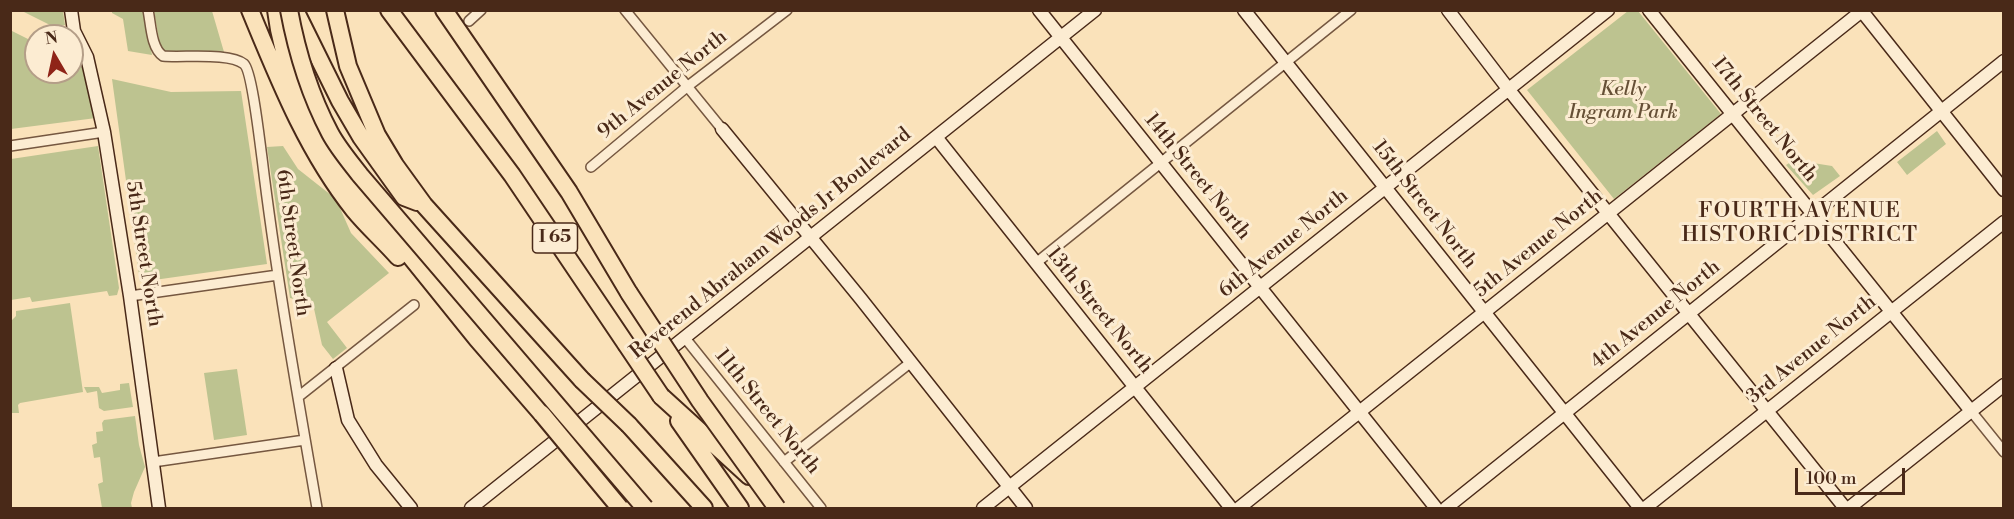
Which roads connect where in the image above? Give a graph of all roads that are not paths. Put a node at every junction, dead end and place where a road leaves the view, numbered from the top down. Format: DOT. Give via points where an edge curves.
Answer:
graph roads {
  1 [pos="71,10"];
  2 [pos="148,10"];
  3 [pos="250,10"];
  4 [pos="276,10"];
  5 [pos="289,10"];
  6 [pos="295,10"];
  7 [pos="334,10"];
  8 [pos="389,10"];
  9 [pos="397,10"];
  10 [pos="444,10"];
  11 [pos="481,10"];
  12 [pos="626,10"];
  13 [pos="787,10"];
  14 [pos="1039,10"];
  15 [pos="1095,10"];
  16 [pos="1244,10"];
  17 [pos="1351,10"];
  18 [pos="1448,10"];
  19 [pos="1608,10"];
  20 [pos="1649,10"];
  21 [pos="1862,11"];
  22 [pos="469,21"];
  23 [pos="1061,37"];
  24 [pos="413,40"];
  25 [pos="2004,61"];
  26 [pos="1286,63"];
  27 [pos="688,86"];
  28 [pos="1509,90"];
  29 [pos="1941,112"];
  30 [pos="1734,114"];
  31 [pos="722,129"];
  32 [pos="104,132"];
  33 [pos="936,137"];
  34 [pos="10,146"];
  35 [pos="1161,163"];
  36 [pos="591,167"];
  37 [pos="1385,188"];
  38 [pos="2004,190"];
  39 [pos="424,205"];
  40 [pos="1608,213"];
  41 [pos="1814,214"];
  42 [pos="2004,222"];
  43 [pos="810,238"];
  44 [pos="1036,263"];
  45 [pos="278,275"];
  46 [pos="1260,288"];
  47 [pos="130,296"];
  48 [pos="414,305"];
  49 [pos="1891,312"];
  50 [pos="1484,313"];
  51 [pos="1689,314"];
  52 [pos="685,338"];
  53 [pos="477,339"];
  54 [pos="910,363"];
  55 [pos="336,368"];
  56 [pos="2004,386"];
  57 [pos="1135,387"];
  58 [pos="661,396"];
  59 [pos="298,398"];
  60 [pos="1767,411"];
  61 [pos="1971,411"];
  62 [pos="1359,412"];
  63 [pos="1564,413"];
  64 [pos="305,440"];
  65 [pos="2004,452"];
  66 [pos="153,462"];
  67 [pos="784,462"];
  68 [pos="1010,488"];
  69 [pos="159,508"];
  70 [pos="317,508"];
  71 [pos="411,508"];
  72 [pos="471,508"];
  73 [pos="620,508"];
  74 [pos="645,508"];
  75 [pos="704,508"];
  76 [pos="740,508"];
  77 [pos="777,508"];
  78 [pos="786,508"];
  79 [pos="821,508"];
  80 [pos="983,508"];
  81 [pos="1026,508"];
  82 [pos="1231,508"];
  83 [pos="1239,508"];
  84 [pos="1436,508"];
  85 [pos="1446,508"];
  86 [pos="1640,508"];
  87 [pos="1645,508"];
  88 [pos="1847,508"];
  1 -- 32 [label="street, 5th Street North" via="74,31 87,57"];
  2 -- 45 [label="street, 6th Street North" via="159,54 221,57 239,61 247,68"];
  3 -- 53 [label="highway" via="291,108 311,146 355,211"];
  4 -- 53 [label="highway" via="290,71 307,113 336,162"];
  5 -- 74 [label="highway, bridge" via="312,92 331,134 349,161"];
  6 -- 39 [label="highway" via="340,101 376,160 404,197"];
  7 -- 39 [label="highway" via="348,66 377,135"];
  8 -- 24 [label="highway, I 65"];
  9 -- 24 [label="highway"];
  10 -- 77 [label="highway, bridge" via="569,192 700,401"];
  11 -- 22 [label="street"];
  12 -- 27 [label="street"];
  13 -- 27 [label="street, 9th Avenue North"];
  14 -- 23 [label="street, 14th Street North"];
  15 -- 23 [label="street, Reverend Abraham Woods Jr Boulevard"];
  16 -- 26 [label="street, 15th Street North"];
  17 -- 26 [label="street"];
  18 -- 28 [label="street"];
  19 -- 28 [label="street, 6th Avenue North"];
  20 -- 30 [label="street, 17th Street North"];
  21 -- 29 [label="street"];
  21 -- 30 [label="street, 5th Avenue North"];
  23 -- 33 [label="street, Reverend Abraham Woods Jr Boulevard"];
  23 -- 35 [label="street, 14th Street North"];
  24 -- 58 [label="highway, I 65, bridge" via="512,175"];
  25 -- 29 [label="street, 4th Avenue North"];
  26 -- 35 [label="street"];
  26 -- 37 [label="street, 15th Street North"];
  27 -- 31 [label="street"];
  27 -- 36 [label="street, 9th Avenue North"];
  28 -- 37 [label="street, 6th Avenue North"];
  28 -- 40 [label="street"];
  29 -- 38 [label="street"];
  29 -- 41 [label="street, 4th Avenue North"];
  30 -- 40 [label="street, 5th Avenue North"];
  30 -- 41 [label="street, 17th Street North"];
  31 -- 43 [label="street"];
  32 -- 34 [label="street"];
  32 -- 47 [label="street, 5th Street North"];
  33 -- 43 [label="street, Reverend Abraham Woods Jr Boulevard"];
  33 -- 44 [label="street, 13th Street North"];
  35 -- 44 [label="street"];
  35 -- 46 [label="street, 14th Street North"];
  37 -- 46 [label="street, 6th Avenue North"];
  37 -- 50 [label="street, 15th Street North"];
  39 -- 75 [label="highway, bridge"];
  40 -- 50 [label="street, 5th Avenue North"];
  40 -- 51 [label="street"];
  41 -- 49 [label="street, 17th Street North"];
  41 -- 51 [label="street, 4th Avenue North"];
  42 -- 49 [label="street, 3rd Avenue North"];
  43 -- 52 [label="street, Reverend Abraham Woods Jr Boulevard"];
  43 -- 54 [label="street"];
  44 -- 57 [label="street, 13th Street North"];
  45 -- 47 [label="street"];
  45 -- 59 [label="street, 6th Street North"];
  46 -- 57 [label="street, 6th Avenue North"];
  46 -- 62 [label="street, 14th Street North"];
  47 -- 66 [label="street, 5th Street North"];
  48 -- 55 [label="street"];
  49 -- 60 [label="street, 3rd Avenue North"];
  49 -- 61 [label="street, 17th Street North"];
  50 -- 62 [label="street, 5th Avenue North"];
  50 -- 63 [label="street, 15th Street North"];
  51 -- 60 [label="street"];
  51 -- 63 [label="street, 4th Avenue North"];
  52 -- 67 [label="street, 11th Street North"];
  52 -- 72 [label="street, Reverend Abraham Woods Jr Boulevard"];
  53 -- 73 [label="highway, bridge"];
  54 -- 67 [label="street"];
  54 -- 68 [label="street"];
  55 -- 59 [label="street"];
  55 -- 71 [label="street" via="348,420 376,465"];
  56 -- 61 [label="street"];
  57 -- 68 [label="street, 6th Avenue North"];
  57 -- 82 [label="street, 13th Street North"];
  58 -- 76 [label="highway, I 65"];
  58 -- 78 [label="highway"];
  59 -- 64 [label="street, 6th Street North"];
  60 -- 87 [label="street, 3rd Avenue North"];
  60 -- 88 [label="street"];
  61 -- 65 [label="street, 17th Street North"];
  61 -- 88 [label="street"];
  62 -- 83 [label="street, 5th Avenue North"];
  62 -- 84 [label="street, 14th Street North"];
  63 -- 85 [label="street, 4th Avenue North"];
  63 -- 86 [label="street, 15th Street North"];
  64 -- 66 [label="street"];
  64 -- 70 [label="street, 6th Street North"];
  66 -- 69 [label="street, 5th Street North"];
  67 -- 79 [label="street, 11th Street North"];
  68 -- 80 [label="street, 6th Avenue North"];
  68 -- 81 [label="street"];
}
